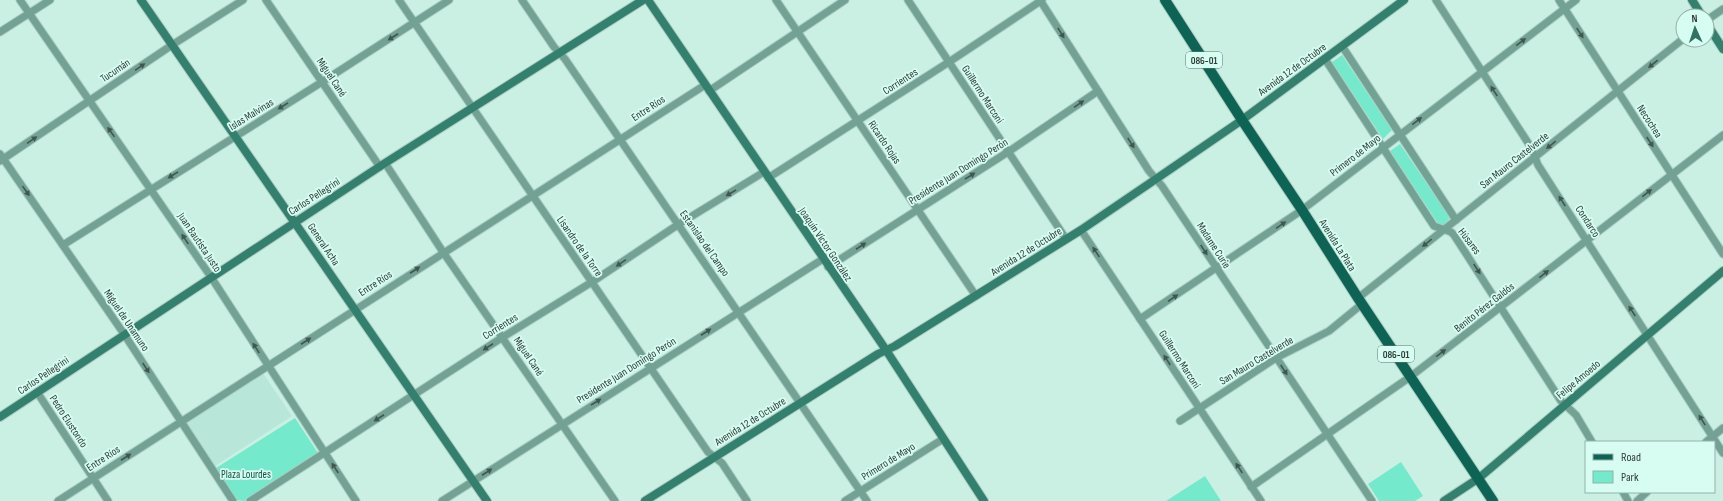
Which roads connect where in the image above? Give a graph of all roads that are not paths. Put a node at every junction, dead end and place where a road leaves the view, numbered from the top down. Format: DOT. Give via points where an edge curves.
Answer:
graph roads {
  1 [pos="20,0"];
  2 [pos="50,0"];
  3 [pos="141,0"];
  4 [pos="243,0"];
  5 [pos="266,0"];
  6 [pos="399,0"];
  7 [pos="449,0"];
  8 [pos="522,0"];
  9 [pos="643,0"];
  10 [pos="648,0"];
  11 [pos="776,0"];
  12 [pos="846,0"];
  13 [pos="908,0"];
  14 [pos="1041,0"];
  15 [pos="1165,0"];
  16 [pos="1404,0"];
  17 [pos="1436,0"];
  18 [pos="1558,0"];
  19 [pos="1576,0"];
  20 [pos="1564,9"];
  21 [pos="29,13"];
  22 [pos="414,23"];
  23 [pos="0,32"];
  24 [pos="798,32"];
  25 [pos="1715,36"];
  26 [pos="172,45"];
  27 [pos="1342,46"];
  28 [pos="1675,46"];
  29 [pos="1723,48"];
  30 [pos="559,53"];
  31 [pos="1325,59"];
  32 [pos="949,62"];
  33 [pos="1481,72"];
  34 [pos="322,82"];
  35 [pos="707,88"];
  36 [pos="1098,91"];
  37 [pos="1618,92"];
  38 [pos="89,100"];
  39 [pos="473,109"];
  40 [pos="1242,120"];
  41 [pos="858,121"];
  42 [pos="1399,134"];
  43 [pos="1723,134"];
  44 [pos="236,136"];
  45 [pos="619,140"];
  46 [pos="1382,148"];
  47 [pos="1008,152"];
  48 [pos="1,158"];
  49 [pos="1535,158"];
  50 [pos="382,165"];
  51 [pos="1672,174"];
  52 [pos="766,175"];
  53 [pos="1156,179"];
  54 [pos="151,189"];
  55 [pos="532,196"];
  56 [pos="917,210"];
  57 [pos="1302,210"];
  58 [pos="1456,220"];
  59 [pos="295,222"];
  60 [pos="679,224"];
  61 [pos="1444,229"];
  62 [pos="1081,230"];
  63 [pos="1066,239"];
  64 [pos="1587,240"];
  65 [pos="63,245"];
  66 [pos="444,252"];
  67 [pos="1723,254"];
  68 [pos="823,259"];
  69 [pos="828,267"];
  70 [pos="1216,268"];
  71 [pos="1723,271"];
  72 [pos="211,277"];
  73 [pos="592,282"];
  74 [pos="976,296"];
  75 [pos="1360,301"];
  76 [pos="1502,307"];
  77 [pos="355,309"];
  78 [pos="738,311"];
  79 [pos="1140,319"];
  80 [pos="124,334"];
  81 [pos="1648,335"];
  82 [pos="503,337"];
  83 [pos="886,350"];
  84 [pos="1276,358"];
  85 [pos="267,365"];
  86 [pos="650,368"];
  87 [pos="1410,377"];
  88 [pos="37,392"];
  89 [pos="414,395"];
  90 [pos="800,403"];
  91 [pos="1565,404"];
  92 [pos="1199,408"];
  93 [pos="0,417"];
  94 [pos="1180,421"];
  95 [pos="180,422"];
  96 [pos="562,424"];
  97 [pos="1723,428"];
  98 [pos="1327,436"];
  99 [pos="1712,436"];
  100 [pos="943,439"];
  101 [pos="1591,441"];
  102 [pos="1707,441"];
  103 [pos="324,453"];
  104 [pos="1723,453"];
  105 [pos="714,457"];
  106 [pos="93,478"];
  107 [pos="1479,478"];
  108 [pos="473,481"];
  109 [pos="1251,487"];
  110 [pos="860,491"];
  111 [pos="1646,493"];
  112 [pos="58,501"];
  113 [pos="108,501"];
  114 [pos="233,501"];
  115 [pos="250,501"];
  116 [pos="356,501"];
  117 [pos="442,501"];
  118 [pos="487,501"];
  119 [pos="615,501"];
  120 [pos="645,501"];
  121 [pos="747,501"];
  122 [pos="845,501"];
  123 [pos="866,501"];
  124 [pos="984,501"];
  125 [pos="1260,501"];
  126 [pos="1372,501"];
  127 [pos="1444,501"];
  128 [pos="1493,501"];
  129 [pos="1637,501"];
  1 -- 21 [label="street, Juan Bautista Justo"];
  2 -- 21 [label="street"];
  3 -- 26 [label="street, General Acha"];
  4 -- 26 [label="street, Tucumán"];
  5 -- 34 [label="street, Miguel Cané"];
  6 -- 22 [label="street, Lisandro de la Torre"];
  7 -- 22 [label="street, Islas Malvinas"];
  8 -- 30 [label="street, Estanislao del Campo"];
  9 -- 30 [label="street, Carlos Pellegrini"];
  10 -- 35 [label="street, Joaquín Víctor González"];
  11 -- 24 [label="street, Ricardo Rojas"];
  12 -- 24 [label="street, Entre Ríos"];
  13 -- 32 [label="street, Guillermo Marconi"];
  14 -- 32 [label="street, Corrientes"];
  14 -- 36 [label="street, Madame Curie, one-way"];
  15 -- 40 [label="main road, Avenida La Plata / 086-01"];
  16 -- 27 [label="street, Avenida 12 de Octubre"];
  17 -- 33 [label="street, Condarco"];
  18 -- 20 [label="street, Necochea"];
  19 -- 20 [label="street, Primero de Mayo"];
  33 -- 20 [label="street, Primero de Mayo, one-way"];
  20 -- 37 [label="street, Necochea, one-way"];
  21 -- 23 [label="street"];
  21 -- 38 [label="street, Juan Bautista Justo"];
  22 -- 34 [label="street, Islas Malvinas, one-way"];
  22 -- 39 [label="street, Lisandro de la Torre"];
  24 -- 35 [label="street, Entre Ríos"];
  24 -- 41 [label="street, Ricardo Rojas"];
  25 -- 29 [label="street"];
  38 -- 26 [label="street, Tucumán, one-way"];
  26 -- 44 [label="street, General Acha"];
  27 -- 31 [label="street, Avenida 12 de Octubre"];
  27 -- 42 [label="street, Húsares"];
  28 -- 37 [label="street, San Mauro Castelverde, one-way"];
  30 -- 39 [label="street, Carlos Pellegrini"];
  30 -- 45 [label="street, Estanislao del Campo"];
  31 -- 40 [label="street, Avenida 12 de Octubre"];
  31 -- 46 [label="street, Húsares"];
  32 -- 41 [label="street, Corrientes"];
  32 -- 47 [label="street, Guillermo Marconi"];
  42 -- 33 [label="street, Primero de Mayo, one-way"];
  49 -- 33 [label="street, Condarco, one-way" via="1532,149"];
  34 -- 44 [label="street, Islas Malvinas, one-way"];
  34 -- 50 [label="street, Miguel Cané"];
  35 -- 45 [label="street, Entre Ríos"];
  35 -- 52 [label="street, Joaquín Víctor González"];
  47 -- 36 [label="street, Presidente Juan Domingo Perón, one-way"];
  36 -- 53 [label="street, Madame Curie, one-way"];
  37 -- 49 [label="street, San Mauro Castelverde, one-way"];
  37 -- 51 [label="street, Necochea, one-way"];
  48 -- 38 [label="street, Tucumán, one-way"];
  54 -- 38 [label="street, Juan Bautista Justo, one-way"];
  39 -- 50 [label="street, Carlos Pellegrini"];
  39 -- 55 [label="street, Lisandro de la Torre"];
  40 -- 53 [label="street, Avenida 12 de Octubre"];
  40 -- 57 [label="main road, Avenida La Plata / 086-01"];
  41 -- 52 [label="street, Corrientes"];
  41 -- 56 [label="street, Ricardo Rojas"];
  42 -- 46 [label="street, Primero de Mayo"];
  42 -- 58 [label="street, Húsares"];
  43 -- 51 [label="street, Benito Pérez Galdós"];
  44 -- 54 [label="street, Islas Malvinas, one-way"];
  44 -- 59 [label="street, General Acha"];
  45 -- 55 [label="street, Entre Ríos"];
  45 -- 60 [label="street, Estanislao del Campo"];
  46 -- 57 [label="street, Primero de Mayo"];
  46 -- 61 [label="street, Húsares" via="1434,226"];
  56 -- 47 [label="street, Presidente Juan Domingo Perón, one-way"];
  47 -- 63 [label="street, Guillermo Marconi"];
  48 -- 65 [label="street, Miguel de Unamuno, one-way"];
  49 -- 58 [label="street, San Mauro Castelverde"];
  64 -- 49 [label="street, Condarco, one-way"];
  50 -- 59 [label="street, Carlos Pellegrini"];
  50 -- 66 [label="street, Miguel Cané"];
  64 -- 51 [label="street, Benito Pérez Galdós, one-way"];
  51 -- 67 [label="street, Necochea"];
  52 -- 60 [label="street, Corrientes, one-way"];
  52 -- 68 [label="street, Joaquín Víctor González"];
  53 -- 62 [label="street, Avenida 12 de Octubre"];
  53 -- 70 [label="street, Madame Curie, one-way"];
  54 -- 65 [label="street, Islas Malvinas"];
  72 -- 54 [label="street, Juan Bautista Justo, one-way"];
  55 -- 66 [label="street, Entre Ríos"];
  55 -- 73 [label="street, Lisandro de la Torre"];
  69 -- 56 [label="street, Presidente Juan Domingo Perón, one-way"];
  56 -- 74 [label="street, Ricardo Rojas"];
  70 -- 57 [label="street, Primero de Mayo, one-way"];
  57 -- 75 [label="main road, Avenida La Plata / 086-01"];
  58 -- 61 [label="street, San Mauro Castelverde"];
  59 -- 72 [label="street, Carlos Pellegrini"];
  59 -- 77 [label="street, General Acha"];
  60 -- 73 [label="street, Corrientes, one-way"];
  60 -- 78 [label="street, Estanislao del Campo"];
  61 -- 75 [label="street, San Mauro Castelverde, one-way"];
  61 -- 76 [label="street, Húsares, one-way" via="1454,235"];
  62 -- 63 [label="street, Avenida 12 de Octubre"];
  79 -- 62 [label="street, Guillermo Marconi, one-way"];
  63 -- 74 [label="street, Avenida 12 de Octubre"];
  76 -- 64 [label="street, Benito Pérez Galdós, one-way"];
  81 -- 64 [label="street, Condarco, one-way"];
  65 -- 80 [label="street, Miguel de Unamuno"];
  77 -- 66 [label="street, Entre Ríos, one-way"];
  66 -- 82 [label="street, Miguel Cané"];
  68 -- 69 [label="street, Joaquín Víctor González"];
  68 -- 78 [label="street, Presidente Juan Domingo Perón"];
  69 -- 83 [label="street, Joaquín Víctor González"];
  79 -- 70 [label="street, Primero de Mayo, one-way"];
  70 -- 84 [label="street, Madame Curie"];
  71 -- 81 [label="street, Felipe Amoedo"];
  72 -- 80 [label="street, Carlos Pellegrini"];
  85 -- 72 [label="street, Juan Bautista Justo, one-way"];
  73 -- 82 [label="street, Corrientes"];
  73 -- 86 [label="street, Lisandro de la Torre"];
  74 -- 83 [label="street, Avenida 12 de Octubre"];
  75 -- 84 [label="street, San Mauro Castelverde" via="1329,331"];
  75 -- 87 [label="main road, Avenida La Plata / 086-01"];
  87 -- 76 [label="street, Benito Pérez Galdós, one-way"];
  76 -- 91 [label="street, Húsares"];
  85 -- 77 [label="street, Entre Ríos, one-way"];
  77 -- 89 [label="street, General Acha"];
  86 -- 78 [label="street, Presidente Juan Domingo Perón, one-way"];
  78 -- 90 [label="street, Estanislao del Campo"];
  92 -- 79 [label="street, Guillermo Marconi, one-way"];
  80 -- 88 [label="street, Carlos Pellegrini"];
  80 -- 95 [label="street, Miguel de Unamuno, one-way"];
  81 -- 91 [label="street, Felipe Amoedo"];
  99 -- 81 [label="street, Condarco, one-way"];
  82 -- 89 [label="street, Corrientes, one-way"];
  82 -- 96 [label="street, Miguel Cané"];
  83 -- 90 [label="street, Avenida 12 de Octubre"];
  83 -- 100 [label="street, Joaquín Víctor González"];
  84 -- 92 [label="street, San Mauro Castelverde"];
  84 -- 98 [label="street, Madame Curie, one-way"];
  85 -- 95 [label="street, Entre Ríos"];
  85 -- 103 [label="street, Juan Bautista Justo"];
  96 -- 86 [label="street, Presidente Juan Domingo Perón, one-way"];
  86 -- 105 [label="street, Lisandro de la Torre"];
  87 -- 98 [label="street, Benito Pérez Galdós"];
  87 -- 107 [label="main road, Avenida La Plata / 086-01"];
  88 -- 93 [label="street, Carlos Pellegrini"];
  88 -- 106 [label="street, Pedro Elustondo"];
  89 -- 103 [label="street, Corrientes, one-way"];
  89 -- 108 [label="street, General Acha"];
  90 -- 105 [label="street, Avenida 12 de Octubre"];
  90 -- 110 [label="street, Estanislao del Campo"];
  91 -- 101 [label="street, Húsares" via="1576,415"];
  91 -- 107 [label="street, Felipe Amoedo"];
  92 -- 94 [label="street, San Mauro Castelverde"];
  109 -- 92 [label="street, Guillermo Marconi, one-way"];
  106 -- 95 [label="street, Entre Ríos, one-way"];
  95 -- 114 [label="street, Miguel de Unamuno"];
  108 -- 96 [label="street, Presidente Juan Domingo Perón, one-way"];
  96 -- 119 [label="street, Miguel Cané"];
  97 -- 99 [label="street"];
  98 -- 109 [label="street, Benito Pérez Galdós"];
  98 -- 126 [label="street, Madame Curie"];
  99 -- 102 [label="street"];
  99 -- 104 [label="street, Condarco"];
  100 -- 110 [label="street, Primero de Mayo"];
  100 -- 124 [label="street, Joaquín Víctor González"];
  103 -- 115 [label="street, Corrientes"];
  116 -- 103 [label="street, Juan Bautista Justo, one-way"];
  105 -- 120 [label="street, Avenida 12 de Octubre"];
  105 -- 121 [label="street, Lisandro de la Torre" via="722,463"];
  106 -- 112 [label="street, Entre Ríos"];
  106 -- 113 [label="street, Pedro Elustondo"];
  107 -- 127 [label="street, Felipe Amoedo"];
  107 -- 128 [label="main road, Avenida La Plata / 086-01"];
  108 -- 117 [label="street, Presidente Juan Domingo Perón"];
  108 -- 118 [label="street, General Acha"];
  109 -- 125 [label="street, Guillermo Marconi"];
  110 -- 122 [label="street, Primero de Mayo"];
  110 -- 123 [label="street, Estanislao del Campo"];
  111 -- 129 [label="street"];
}
